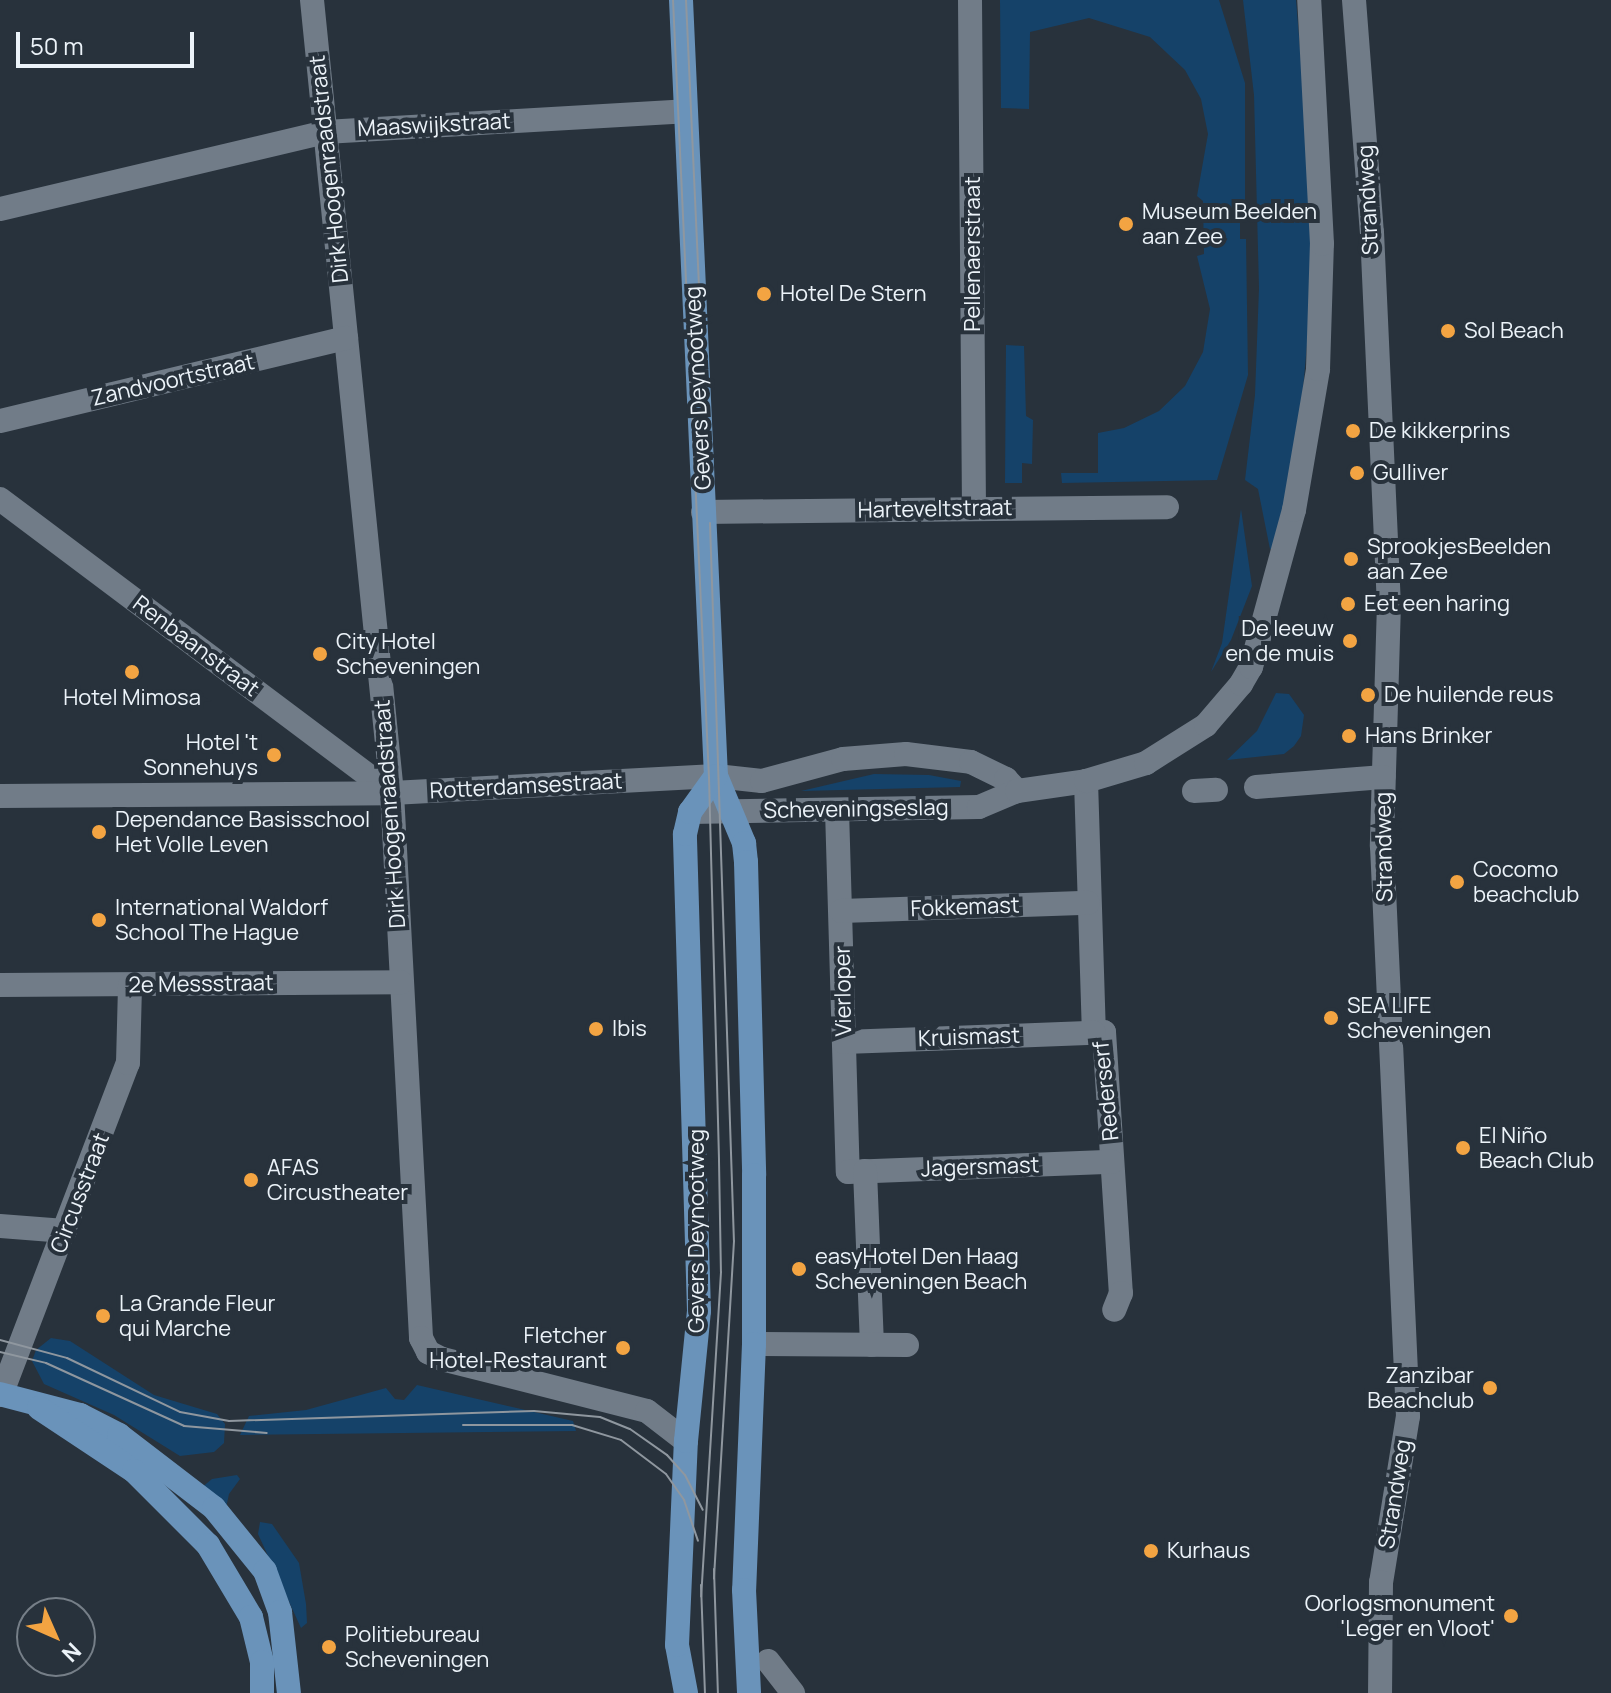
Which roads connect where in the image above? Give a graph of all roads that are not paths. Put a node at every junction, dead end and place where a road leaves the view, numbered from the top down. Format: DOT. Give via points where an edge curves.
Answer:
graph roads {
  1 [pos="312,0"];
  2 [pos="681,0"];
  3 [pos="970,0"];
  4 [pos="1309,0"];
  5 [pos="1354,0"];
  6 [pos="685,111"];
  7 [pos="325,132"];
  8 [pos="0,209"];
  9 [pos="346,338"];
  10 [pos="0,421"];
  11 [pos="0,499"];
  12 [pos="1167,507"];
  13 [pos="974,508"];
  14 [pos="703,512"];
  15 [pos="716,776"];
  16 [pos="1384,777"];
  17 [pos="1086,781"];
  18 [pos="1256,787"];
  19 [pos="1017,791"];
  20 [pos="392,793"];
  21 [pos="0,796"];
  22 [pos="837,810"];
  23 [pos="690,812"];
  24 [pos="733,812"];
  25 [pos="1088,903"];
  26 [pos="841,911"];
  27 [pos="401,982"];
  28 [pos="0,985"];
  29 [pos="130,985"];
  30 [pos="1094,1033"];
  31 [pos="844,1042"];
  32 [pos="1112,1162"];
  33 [pos="856,1172"];
  34 [pos="0,1226"];
  35 [pos="65,1231"];
  36 [pos="1114,1310"];
  37 [pos="754,1344"];
  38 [pos="872,1345"];
  39 [pos="907,1345"];
  40 [pos="0,1394"];
  41 [pos="37,1407"];
  42 [pos="686,1441"];
  43 [pos="768,1661"];
  44 [pos="262,1693"];
  45 [pos="289,1693"];
  46 [pos="686,1693"];
  47 [pos="749,1693"];
  48 [pos="793,1693"];
  49 [pos="1380,1693"];
  1 -- 7 [label="street, Dirk Hoogenraadstraat"];
  2 -- 6 [label="main road, Gevers Deynootweg"];
  3 -- 13 [label="street, Pellenaerstraat"];
  4 -- 17 [label="street, Scheveningseslag" via="1322,244 1318,369 1294,510 1251,667 1206,725 1180,746 1134,768"];
  5 -- 16 [label="street, Strandweg" via="1372,232 1389,603"];
  6 -- 7 [label="street, Maaswijkstraat"];
  6 -- 14 [label="main road, Gevers Deynootweg"];
  7 -- 8 [label="street, Maaswijkstraat"];
  7 -- 9 [label="street, Dirk Hoogenraadstraat"];
  9 -- 10 [label="street, Zandvoortstraat"];
  9 -- 20 [label="street, Dirk Hoogenraadstraat"];
  11 -- 20 [label="street, Renbaanstraat"];
  12 -- 13 [label="street, Harteveltstraat"];
  13 -- 14 [label="street, Harteveltstraat"];
  14 -- 15 [label="main road, Gevers Deynootweg"];
  15 -- 19 [label="street, Scheveningseslag" via="762,781 843,759 906,754 971,762"];
  15 -- 20 [label="street, Rotterdamsestraat"];
  15 -- 23 [label="main road, Gevers Deynootweg"];
  15 -- 24 [label="main road, Gevers Deynootweg"];
  16 -- 18 [label="street"];
  16 -- 49 [label="street, Strandweg" via="1382,846 1408,1416 1381,1582"];
  17 -- 19 [label="street, Scheveningseslag"];
  17 -- 25 [label="street, Rederserf"];
  19 -- 22 [label="street, Scheveningseslag" via="979,807"];
  20 -- 21 [label="street, Rotterdamsestraat"];
  20 -- 27 [label="street, Dirk Hoogenraadstraat"];
  22 -- 24 [label="street, Scheveningseslag"];
  22 -- 26 [label="street, Vierloper"];
  23 -- 24 [label="street, Scheveningseslag"];
  23 -- 42 [label="main road, Gevers Deynootweg" via="685,834 699,1311"];
  24 -- 37 [label="main road, Gevers Deynootweg" via="746,862"];
  25 -- 26 [label="street, Fokkemast"];
  25 -- 30 [label="street, Rederserf"];
  26 -- 31 [label="street, Vierloper"];
  27 -- 29 [label="street, 2e Messstraat"];
  27 -- 42 [label="street, Dirk Hoogenraadstraat" via="417,1323 428,1352 647,1411"];
  28 -- 29 [label="street, 2e Messstraat"];
  29 -- 35 [label="street, Circusstraat" via="128,1063"];
  30 -- 31 [label="street, Kruismast"];
  30 -- 32 [label="street, Rederserf" via="1104,1032"];
  31 -- 33 [label="street, Vierloper"];
  32 -- 33 [label="street, Jagersmast"];
  32 -- 36 [label="street, Rederserf" via="1121,1293"];
  33 -- 38 [label="street, Vierloper"];
  34 -- 35 [label="street"];
  35 -- 40 [label="street, Circusstraat"];
  37 -- 38 [label="street"];
  37 -- 47 [label="main road, Gevers Deynootweg" via="744,1590"];
  38 -- 39 [label="street"];
  40 -- 41 [label="main road"];
  41 -- 44 [label="main road" via="134,1471 208,1545 251,1617 262,1662"];
  41 -- 45 [label="main road" via="80,1415 119,1435 186,1484 238,1533 265,1571 280,1612"];
  42 -- 46 [label="main road, Gevers Deynootweg" via="677,1659"];
  43 -- 48 [label="street"];
}
